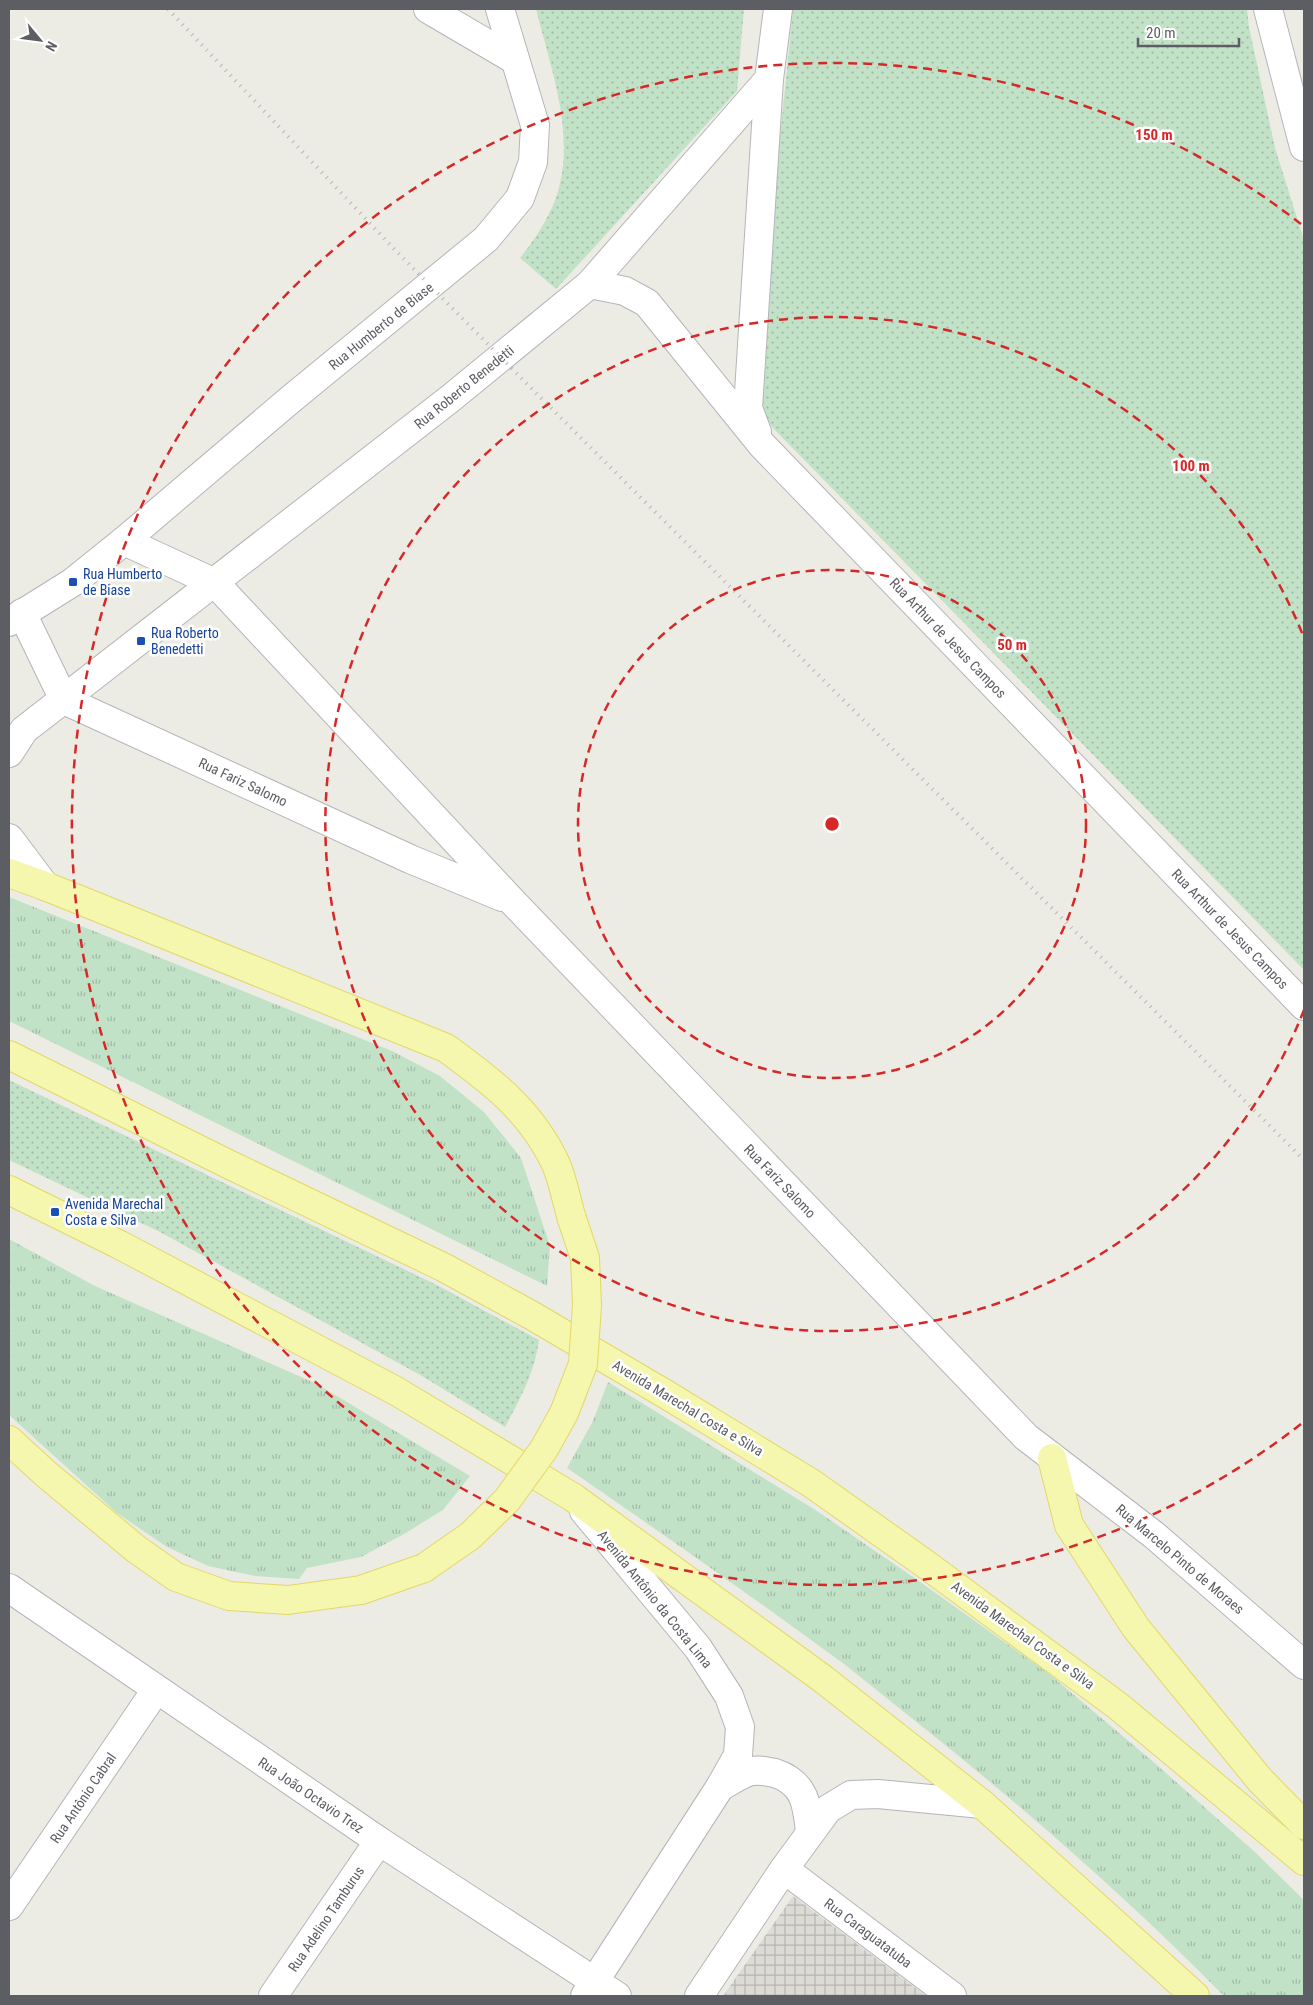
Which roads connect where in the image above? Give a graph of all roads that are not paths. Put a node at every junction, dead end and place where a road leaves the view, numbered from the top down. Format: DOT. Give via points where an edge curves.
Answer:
graph roads {
  1 [pos="428,9"];
  2 [pos="500,9"];
  3 [pos="778,9"];
  4 [pos="1268,9"];
  5 [pos="515,60"];
  6 [pos="769,79"];
  7 [pos="1304,147"];
  8 [pos="590,284"];
  9 [pos="762,445"];
  10 [pos="124,541"];
  11 [pos="215,582"];
  12 [pos="15,618"];
  13 [pos="64,700"];
  14 [pos="9,753"];
  15 [pos="9,838"];
  16 [pos="9,874"];
  17 [pos="45,886"];
  18 [pos="511,900"];
  19 [pos="1304,1006"];
  20 [pos="9,1055"];
  21 [pos="9,1190"];
  22 [pos="9,1440"];
  23 [pos="9,1446"];
  24 [pos="1052,1458"];
  25 [pos="46,1474"];
  26 [pos="574,1498"];
  27 [pos="9,1588"];
  28 [pos="1304,1665"];
  29 [pos="156,1690"];
  30 [pos="720,1787"];
  31 [pos="982,1804"];
  32 [pos="1304,1824"];
  33 [pos="810,1832"];
  34 [pos="379,1841"];
  35 [pos="1304,1861"];
  36 [pos="784,1869"];
  37 [pos="9,1906"];
  38 [pos="599,1991"];
  39 [pos="273,1996"];
  40 [pos="699,1996"];
  41 [pos="952,1996"];
  42 [pos="1195,1996"];
  1 -- 5 [label="street"];
  2 -- 5 [label="street, Rua Humberto de Biase"];
  3 -- 6 [label="street"];
  4 -- 7 [label="street"];
  5 -- 10 [label="street, Rua Humberto de Biase" via="535,124 533,162 520,198 486,239"];
  6 -- 8 [label="street, Rua Roberto Benedetti"];
  6 -- 9 [label="street" via="748,408"];
  8 -- 9 [label="street, Rua Arthur de Jesus Campos" via="625,291 647,303"];
  8 -- 11 [label="street, Rua Roberto Benedetti" via="451,398"];
  9 -- 19 [label="street, Rua Arthur de Jesus Campos"];
  10 -- 11 [label="street, Rua Fariz Salomo"];
  10 -- 12 [label="street, Rua Humberto de Biase" via="73,582"];
  11 -- 13 [label="street, Rua Roberto Benedetti"];
  11 -- 18 [label="street, Rua Fariz Salomo"];
  12 -- 13 [label="street"];
  13 -- 14 [label="street, Rua Roberto Benedetti" via="24,730"];
  13 -- 18 [label="street, Rua Fariz Salomo" via="410,859"];
  15 -- 17 [label="street"];
  16 -- 17 [label="main road"];
  17 -- 25 [label="main road, bridge" via="446,1048 493,1082 527,1116 555,1161 585,1258 587,1305 582,1364 564,1413 544,1449 507,1500 470,1536 424,1568 361,1590 288,1600 229,1596 176,1576 136,1549"];
  18 -- 24 [label="street, Rua Fariz Salomo" via="1026,1437"];
  20 -- 35 [label="main road, Avenida Marechal Costa e Silva" via="443,1267 531,1315 811,1483 1118,1706"];
  21 -- 26 [label="main road" via="396,1391"];
  22 -- 25 [label="main road"];
  23 -- 25 [label="street"];
  24 -- 28 [label="street, Rua Marcelo Pinto de Moraes" via="1154,1535"];
  24 -- 32 [label="main road" via="1069,1525 1136,1628 1260,1780"];
  26 -- 30 [label="street, Avenida Antônio da Costa Lima" via="698,1648 729,1696 740,1727 738,1755"];
  26 -- 31 [label="main road" via="823,1679"];
  27 -- 29 [label="street, Rua João Octavio Trez"];
  29 -- 34 [label="street, Rua João Octavio Trez"];
  29 -- 37 [label="street, Rua Antônio Cabral"];
  30 -- 33 [label="street, Avenida Antônio da Costa Lima" via="748,1772 763,1770 785,1777 800,1790 807,1804"];
  30 -- 38 [label="street, Avenida Antônio da Costa Lima"];
  31 -- 33 [label="street" via="878,1794 851,1795 828,1809"];
  31 -- 42 [label="main road"];
  33 -- 36 [label="street"];
  34 -- 38 [label="street, Rua João Octavio Trez"];
  34 -- 39 [label="street, Rua Adelino Tamburus"];
  36 -- 40 [label="street"];
  36 -- 41 [label="street, Rua Caraguatatuba"];
}
